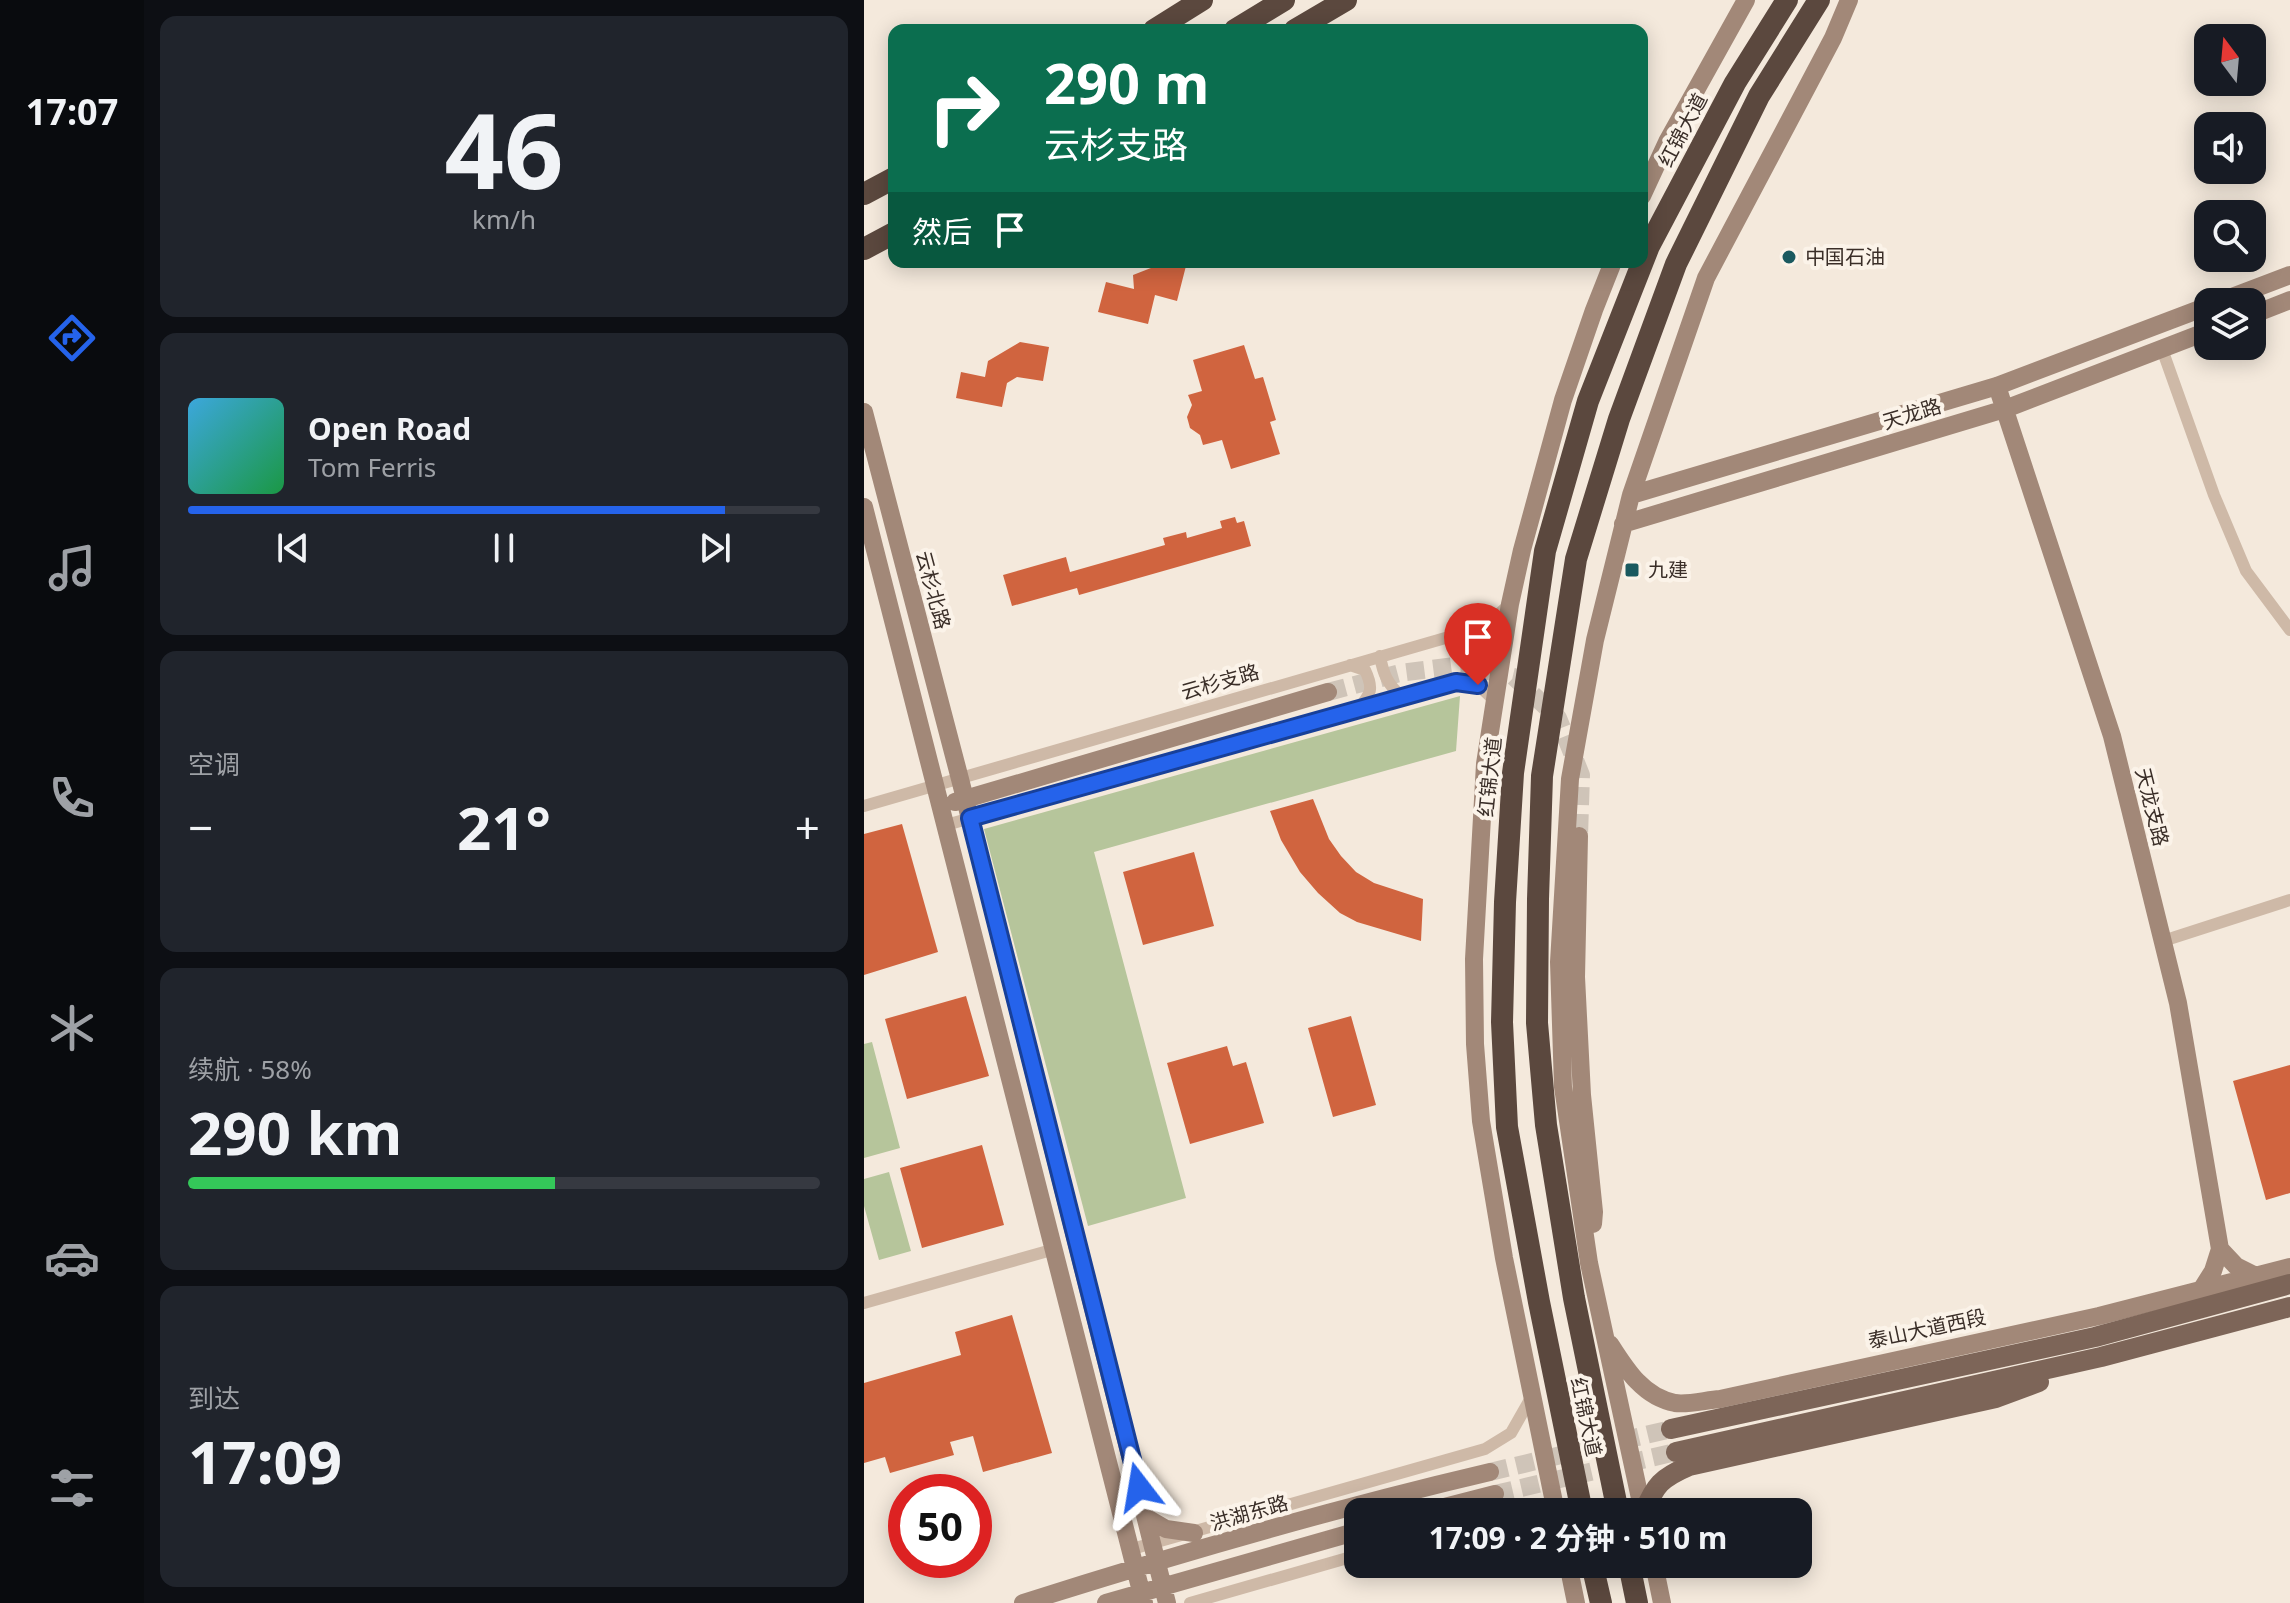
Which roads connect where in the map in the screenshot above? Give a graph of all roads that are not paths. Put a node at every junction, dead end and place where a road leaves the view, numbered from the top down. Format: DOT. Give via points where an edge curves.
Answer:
graph roads {
  1 [pos="1202,0"];
  2 [pos="1284,0"];
  3 [pos="1346,0"];
  4 [pos="1746,0"];
  5 [pos="1787,0"];
  6 [pos="1819,0"];
  7 [pos="1849,0"];
  8 [pos="1164,24"];
  9 [pos="1245,24"];
  10 [pos="1305,24"];
  11 [pos="888,182"];
  12 [pos="1648,183"];
  13 [pos="864,194"];
  14 [pos="888,236"];
  15 [pos="864,249"];
  16 [pos="1648,249"];
  17 [pos="1611,268"];
  18 [pos="1640,268"];
  19 [pos="2290,275"];
  20 [pos="2256,288"];
  21 [pos="2290,300"];
  22 [pos="2266,309"];
  23 [pos="2194,311"];
  24 [pos="2194,336"];
  25 [pos="2162,349"];
  26 [pos="1997,386"];
  27 [pos="2005,409"];
  28 [pos="864,412"];
  29 [pos="1631,495"];
  30 [pos="864,507"];
  31 [pos="1623,524"];
  32 [pos="1510,604"];
  33 [pos="2290,630"];
  34 [pos="1380,656"];
  35 [pos="1350,665"];
  36 [pos="1328,692"];
  37 [pos="1402,697"];
  38 [pos="1495,701"];
  39 [pos="1358,709"];
  40 [pos="960,779"];
  41 [pos="936,785"];
  42 [pos="965,800"];
  43 [pos="864,806"];
  44 [pos="941,806"];
  45 [pos="970,818"];
  46 [pos="946,825"];
  47 [pos="1579,836"];
  48 [pos="2290,900"];
  49 [pos="2163,941"];
  50 [pos="1055,1249"];
  51 [pos="2220,1249"];
  52 [pos="1589,1263"];
  53 [pos="2290,1267"];
  54 [pos="2256,1276"];
  55 [pos="2290,1284"];
  56 [pos="2201,1290"];
  57 [pos="864,1303"];
  58 [pos="2290,1307"];
  59 [pos="1603,1332"];
  60 [pos="2101,1357"];
  61 [pos="1532,1396"];
  62 [pos="1671,1429"];
  63 [pos="1676,1452"];
  64 [pos="1490,1472"];
  65 [pos="1495,1494"];
  66 [pos="1479,1498"];
  67 [pos="1553,1498"];
  68 [pos="1579,1498"];
  69 [pos="1615,1498"];
  70 [pos="1640,1498"];
  71 [pos="1649,1498"];
  72 [pos="1147,1518"];
  73 [pos="1194,1533"];
  74 [pos="1344,1536"];
  75 [pos="1156,1552"];
  76 [pos="1134,1558"];
  77 [pos="1344,1559"];
  78 [pos="1571,1578"];
  79 [pos="1595,1578"];
  80 [pos="1632,1578"];
  81 [pos="1657,1578"];
  82 [pos="1165,1594"];
  83 [pos="1143,1597"];
  84 [pos="1023,1603"];
  85 [pos="1106,1603"];
  86 [pos="1190,1603"];
  87 [pos="1576,1603"];
  88 [pos="1601,1603"];
  89 [pos="1637,1603"];
  90 [pos="1662,1603"];
  1 -- 8 [label="highway"];
  2 -- 9 [label="highway"];
  3 -- 10 [label="highway"];
  4 -- 12 [label="main road, 红锦大道"];
  5 -- 16 [label="highway, 红锦大道" via="1735,83"];
  6 -- 69 [label="highway, 红锦大道" via="1759,96 1676,264 1619,419 1576,559 1542,776 1537,1023 1546,1125 1576,1313"];
  7 -- 29 [label="main road, 红锦大道" via="1706,278"];
  11 -- 13 [label="highway"];
  14 -- 15 [label="highway"];
  17 -- 32 [label="main road, 红锦大道" via="1563,400"];
  18 -- 68 [label="highway, 红锦大道" via="1588,401 1545,551 1513,773 1505,902 1502,1022 1507,1127"];
  19 -- 20 [label="main road"];
  21 -- 22 [label="main road"];
  23 -- 26 [label="main road, 天龙路"];
  24 -- 25 [label="main road, 天龙路"];
  25 -- 27 [label="main road, 天龙路"];
  25 -- 33 [label="street" via="2246,571"];
  26 -- 27 [label="main road, 天龙支路"];
  26 -- 29 [label="main road, 天龙路"];
  27 -- 31 [label="main road, 天龙路"];
  27 -- 49 [label="main road, 天龙支路" via="2112,736"];
  28 -- 40 [label="main road, 云杉北路"];
  29 -- 31 [label="main road, 红锦大道"];
  30 -- 41 [label="main road"];
  31 -- 52 [label="main road, 红锦大道" via="1570,779 1559,962 1563,1087"];
  32 -- 34 [label="street, 云杉支路" via="1489,623"];
  32 -- 38 [label="main road, 红锦大道"];
  34 -- 35 [label="street, 云杉支路"];
  34 -- 37 [label="street" via="1390,687"];
  35 -- 39 [label="street" via="1365,670 1371,683 1369,696"];
  35 -- 40 [label="street, 云杉支路"];
  36 -- 42 [label="main road"];
  37 -- 38 [label="street" via="1456,682 1478,685"];
  37 -- 39 [label="street"];
  38 -- 61 [label="main road, 红锦大道" via="1485,764 1474,959 1475,1044 1481,1121"];
  39 -- 45 [label="street"];
  40 -- 41 [label="street, 云杉支路"];
  40 -- 42 [label="main road, 云杉北路"];
  41 -- 43 [label="street, 云杉支路"];
  41 -- 44 [label="main road"];
  42 -- 44 [label="main road"];
  42 -- 45 [label="main road, 云杉北路"];
  44 -- 46 [label="main road"];
  45 -- 46 [label="street"];
  45 -- 72 [label="main road, 云杉北路"];
  46 -- 50 [label="main road"];
  47 -- 52 [label="main road" via="1576,977 1594,1212"];
  48 -- 49 [label="street"];
  49 -- 51 [label="main road, 天龙支路"];
  50 -- 57 [label="street"];
  50 -- 76 [label="main road"];
  51 -- 54 [label="main road"];
  51 -- 56 [label="main road"];
  52 -- 59 [label="main road, 红锦大道"];
  53 -- 54 [label="main road, 泰山大道西段"];
  54 -- 56 [label="main road, 泰山大道西段"];
  55 -- 62 [label="main road" via="2095,1337"];
  56 -- 59 [label="main road, 泰山大道西段" via="1735,1396 1676,1403 1650,1393 1627,1371"];
  58 -- 60 [label="main road"];
  59 -- 70 [label="main road, 红锦大道"];
  60 -- 63 [label="main road"];
  60 -- 71 [label="main road" via="1996,1398 1689,1466 1667,1475"];
  61 -- 67 [label="main road, 红锦大道"];
  61 -- 73 [label="street, 洪湖东路" via="1511,1433 1485,1449"];
  64 -- 75 [label="main road, 洪湖东路"];
  65 -- 66 [label="main road"];
  72 -- 73 [label="main road" via="1166,1529"];
  72 -- 75 [label="main road, 云杉北路"];
  73 -- 75 [label="street, 洪湖东路"];
  74 -- 82 [label="main road"];
  75 -- 76 [label="main road, 洪湖东路"];
  75 -- 82 [label="main road, 云杉北路"];
  76 -- 83 [label="main road"];
  76 -- 84 [label="main road, 洪湖东路"];
  77 -- 86 [label="street"];
  78 -- 87 [label="main road"];
  79 -- 88 [label="highway"];
  80 -- 89 [label="highway"];
  81 -- 90 [label="main road"];
  82 -- 83 [label="main road"];
  83 -- 85 [label="main road"];
}
